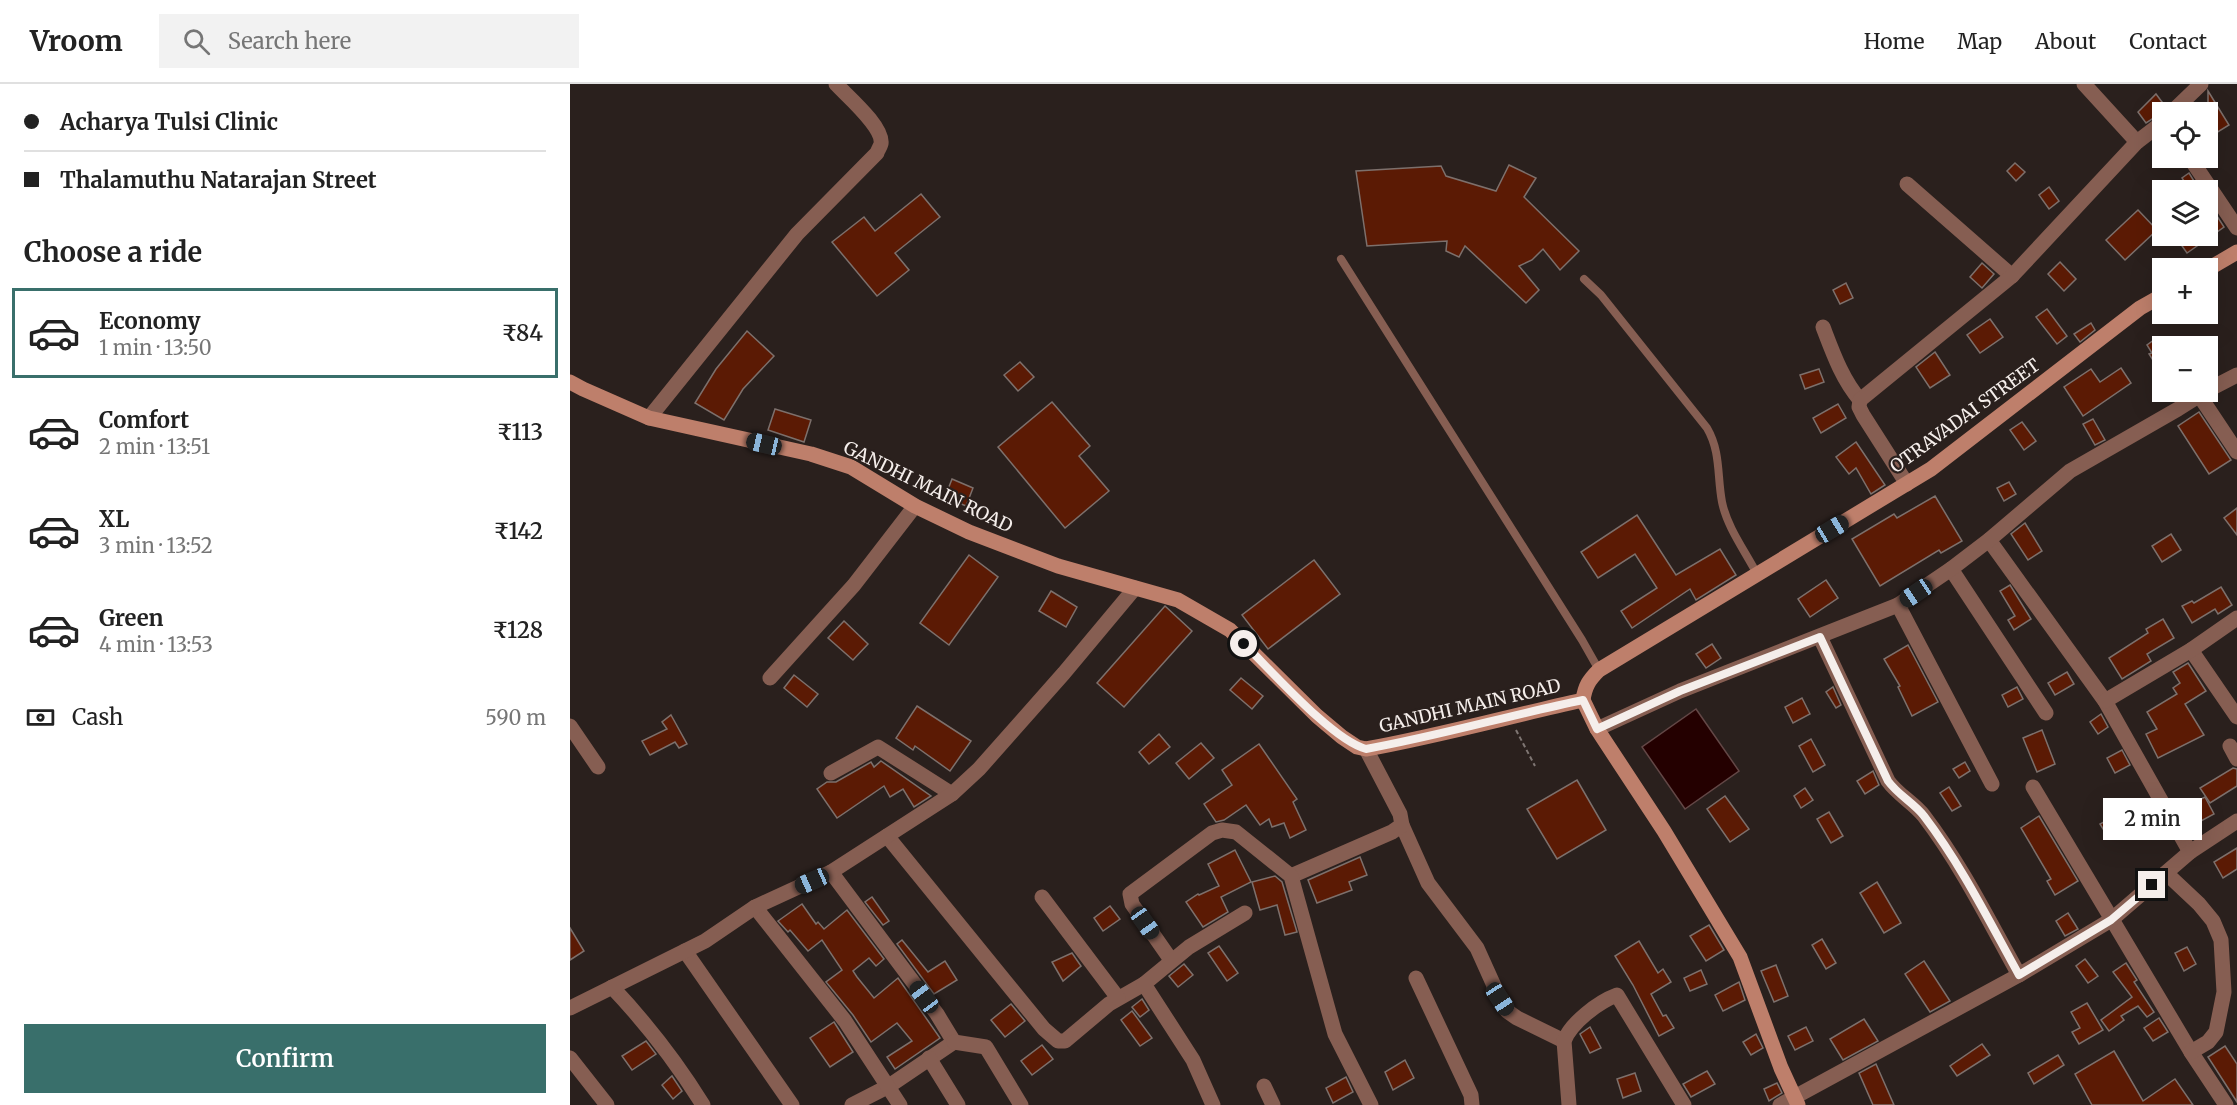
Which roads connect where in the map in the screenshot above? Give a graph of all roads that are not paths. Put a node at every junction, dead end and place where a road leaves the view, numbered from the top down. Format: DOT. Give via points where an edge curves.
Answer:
graph roads {
  1 [pos="836,84"];
  2 [pos="2084,84"];
  3 [pos="2201,84"];
  4 [pos="2182,102"];
  5 [pos="2152,130"];
  6 [pos="2137,142"];
  7 [pos="2197,168"];
  8 [pos="1907,184"];
  9 [pos="2237,228"];
  10 [pos="2237,252"];
  11 [pos="1341,259"];
  12 [pos="2218,263"];
  13 [pos="2012,276"];
  14 [pos="1584,279"];
  15 [pos="2152,301"];
  16 [pos="1823,327"];
  17 [pos="2237,375"];
  18 [pos="570,382"];
  19 [pos="2218,385"];
  20 [pos="1860,400"];
  21 [pos="2190,402"];
  22 [pos="2210,402"];
  23 [pos="649,418"];
  24 [pos="2237,452"];
  25 [pos="1907,484"];
  26 [pos="915,506"];
  27 [pos="1989,540"];
  28 [pos="1951,569"];
  29 [pos="1757,574"];
  30 [pos="1135,588"];
  31 [pos="1898,605"];
  32 [pos="2237,618"];
  33 [pos="1820,637"];
  34 [pos="2191,650"];
  35 [pos="1599,670"];
  36 [pos="770,678"];
  37 [pos="1583,700"];
  38 [pos="2105,701"];
  39 [pos="2046,713"];
  40 [pos="2237,717"];
  41 [pos="570,726"];
  42 [pos="1597,729"];
  43 [pos="1366,749"];
  44 [pos="598,767"];
  45 [pos="831,773"];
  46 [pos="1992,784"];
  47 [pos="2033,787"];
  48 [pos="952,794"];
  49 [pos="2237,821"];
  50 [pos="1402,825"];
  51 [pos="886,836"];
  52 [pos="2190,852"];
  53 [pos="831,872"];
  54 [pos="2166,873"];
  55 [pos="1291,876"];
  56 [pos="1042,897"];
  57 [pos="755,907"];
  58 [pos="1245,913"];
  59 [pos="2111,920"];
  60 [pos="685,951"];
  61 [pos="1172,960"];
  62 [pos="2019,975"];
  63 [pos="1416,978"];
  64 [pos="1144,984"];
  65 [pos="612,987"];
  66 [pos="2224,992"];
  67 [pos="1118,998"];
  68 [pos="2237,1003"];
  69 [pos="570,1008"];
  70 [pos="1564,1041"];
  71 [pos="954,1042"];
  72 [pos="2191,1052"];
  73 [pos="570,1058"];
  74 [pos="929,1058"];
  75 [pos="889,1086"];
  76 [pos="1264,1086"];
  77 [pos="1796,1101"];
  78 [pos="607,1105"];
  79 [pos="703,1105"];
  80 [pos="792,1105"];
  81 [pos="852,1105"];
  82 [pos="900,1105"];
  83 [pos="958,1105"];
  84 [pos="1022,1105"];
  85 [pos="1213,1105"];
  86 [pos="1273,1105"];
  87 [pos="1371,1105"];
  88 [pos="1472,1105"];
  89 [pos="1569,1105"];
  90 [pos="1684,1105"];
  91 [pos="1780,1105"];
  92 [pos="2226,1105"];
  1 -- 23 [label="street" via="875,125 881,144 877,153 797,234"];
  2 -- 6 [label="street"];
  3 -- 4 [label="street"];
  5 -- 6 [label="street"];
  6 -- 13 [label="street"];
  7 -- 9 [label="street"];
  8 -- 13 [label="street"];
  10 -- 12 [label="street"];
  11 -- 35 [label="lane"];
  13 -- 20 [label="street"];
  14 -- 29 [label="lane" via="1601,295 1715,441 1726,517"];
  15 -- 25 [label="street, OTRAVADAI STREET"];
  16 -- 20 [label="street" via="1835,360"];
  17 -- 19 [label="street"];
  18 -- 23 [label="street, GANDHI MAIN ROAD"];
  20 -- 25 [label="street" via="1863,415"];
  21 -- 27 [label="street" via="2070,471"];
  22 -- 24 [label="street"];
  23 -- 26 [label="street, GANDHI MAIN ROAD" via="811,454 852,467"];
  25 -- 29 [label="street, OTRAVADAI STREET"];
  26 -- 30 [label="street, GANDHI MAIN ROAD" via="969,532 1058,566"];
  26 -- 36 [label="street" via="854,585"];
  27 -- 28 [label="street"];
  27 -- 38 [label="street"];
  28 -- 31 [label="street"];
  28 -- 39 [label="street"];
  29 -- 35 [label="street, OTRAVADAI STREET"];
  30 -- 43 [label="street, GANDHI MAIN ROAD" via="1178,600 1230,630 1317,716 1356,747"];
  30 -- 48 [label="street" via="1041,699"];
  31 -- 33 [label="street"];
  31 -- 46 [label="street"];
  32 -- 34 [label="street"];
  33 -- 42 [label="street" via="1680,691"];
  33 -- 62 [label="street" via="1888,781 1922,813 1960,868"];
  34 -- 38 [label="street"];
  34 -- 40 [label="street"];
  35 -- 37 [label="street, OTRAVADAI STREET" via="1588,681"];
  37 -- 42 [label="street, GANDHI MAIN ROAD"];
  37 -- 43 [label="street, GANDHI MAIN ROAD"];
  38 -- 52 [label="street"];
  41 -- 44 [label="street"];
  42 -- 77 [label="street, GANDHI MAIN ROAD" via="1740,957"];
  43 -- 50 [label="street"];
  45 -- 48 [label="street" via="878,747"];
  47 -- 59 [label="street"];
  48 -- 51 [label="street"];
  49 -- 52 [label="street"];
  50 -- 55 [label="street"];
  50 -- 70 [label="street" via="1428,884 1477,948 1507,1011"];
  51 -- 53 [label="street"];
  51 -- 67 [label="street" via="1052,1037 1065,1041"];
  52 -- 54 [label="street"];
  53 -- 57 [label="street"];
  53 -- 71 [label="street"];
  54 -- 59 [label="street"];
  54 -- 66 [label="street" via="2213,921 2221,940"];
  55 -- 61 [label="street" via="1236,832 1212,832 1130,894 1132,904"];
  55 -- 87 [label="street" via="1335,1034"];
  56 -- 67 [label="street"];
  57 -- 60 [label="street"];
  57 -- 75 [label="street" via="845,1022"];
  58 -- 61 [label="street"];
  59 -- 62 [label="street"];
  59 -- 72 [label="street"];
  60 -- 65 [label="street"];
  60 -- 80 [label="street"];
  61 -- 64 [label="street"];
  62 -- 77 [label="street"];
  63 -- 88 [label="street" via="1471,1095"];
  64 -- 67 [label="street"];
  64 -- 85 [label="street" via="1193,1060"];
  65 -- 69 [label="street"];
  65 -- 79 [label="street" via="683,1074"];
  66 -- 68 [label="street"];
  66 -- 72 [label="street" via="2216,1032"];
  70 -- 89 [label="street"];
  70 -- 90 [label="street" via="1575,1022 1617,994"];
  71 -- 74 [label="street"];
  71 -- 84 [label="street" via="986,1047"];
  72 -- 92 [label="street"];
  73 -- 78 [label="street"];
  74 -- 75 [label="street"];
  74 -- 83 [label="street"];
  75 -- 81 [label="street"];
  75 -- 82 [label="street"];
  76 -- 86 [label="street"];
  77 -- 91 [label="street"];
}
